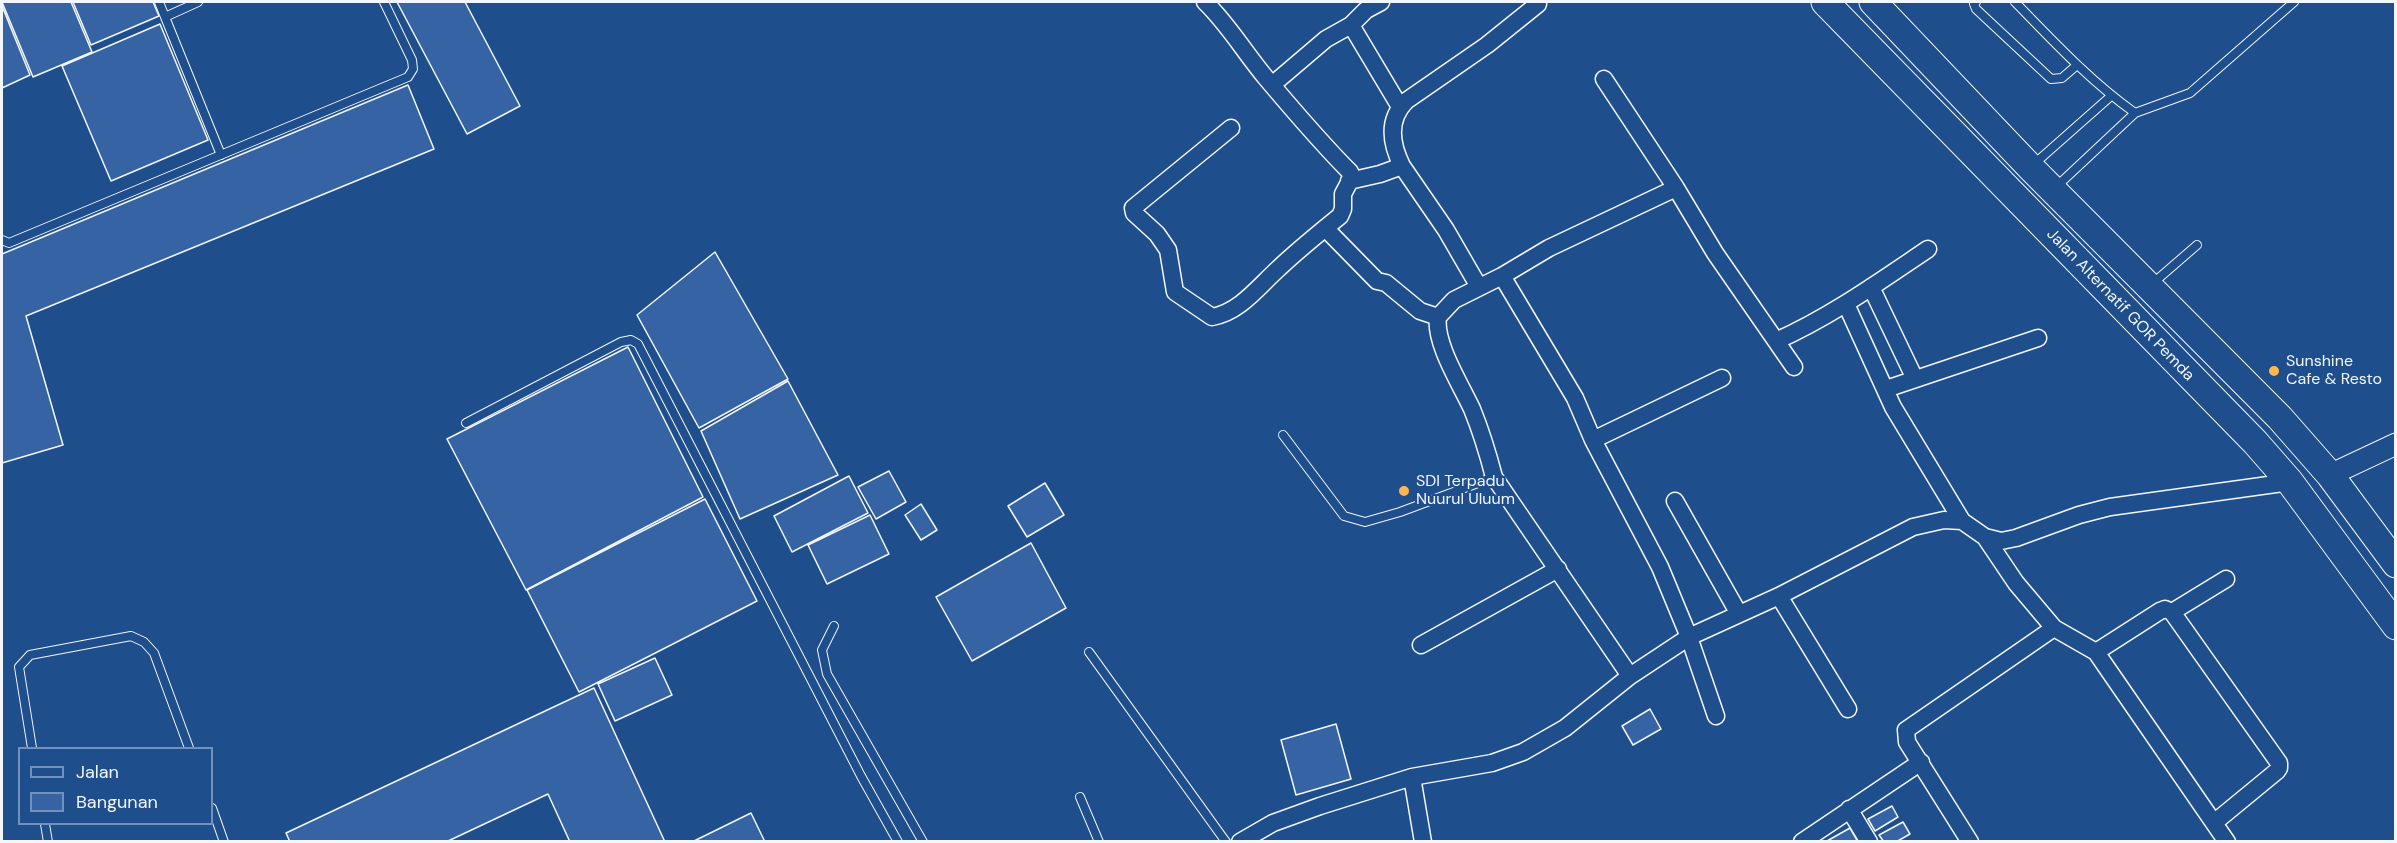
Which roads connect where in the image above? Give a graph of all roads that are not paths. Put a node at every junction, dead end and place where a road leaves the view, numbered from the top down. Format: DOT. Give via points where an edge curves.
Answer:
graph roads {
  1 [pos="159,2"];
  2 [pos="198,2"];
  3 [pos="384,2"];
  4 [pos="1205,2"];
  5 [pos="1381,2"];
  6 [pos="1825,2"];
  7 [pos="1873,2"];
  8 [pos="1976,2"];
  9 [pos="2015,2"];
  10 [pos="2294,2"];
  11 [pos="1538,4"];
  12 [pos="165,17"];
  13 [pos="1351,25"];
  14 [pos="2077,65"];
  15 [pos="1604,79"];
  16 [pos="1272,85"];
  17 [pos="2111,96"];
  18 [pos="1400,107"];
  19 [pos="2135,113"];
  20 [pos="1231,128"];
  21 [pos="221,155"];
  22 [pos="1402,166"];
  23 [pos="2030,168"];
  24 [pos="1349,181"];
  25 [pos="1676,188"];
  26 [pos="2053,190"];
  27 [pos="1325,228"];
  28 [pos="2,240"];
  29 [pos="2197,245"];
  30 [pos="1928,249"];
  31 [pos="1502,276"];
  32 [pos="1479,287"];
  33 [pos="1871,287"];
  34 [pos="2150,287"];
  35 [pos="1846,304"];
  36 [pos="1438,317"];
  37 [pos="2037,338"];
  38 [pos="1776,341"];
  39 [pos="1794,367"];
  40 [pos="1722,378"];
  41 [pos="1915,379"];
  42 [pos="1886,389"];
  43 [pos="466,423"];
  44 [pos="1283,435"];
  45 [pos="1593,440"];
  46 [pos="2396,444"];
  47 [pos="2330,475"];
  48 [pos="1494,477"];
  49 [pos="2290,482"];
  50 [pos="1675,501"];
  51 [pos="1962,521"];
  52 [pos="1985,537"];
  53 [pos="2396,564"];
  54 [pos="1558,569"];
  55 [pos="2226,579"];
  56 [pos="1779,596"];
  57 [pos="2172,612"];
  58 [pos="1739,614"];
  59 [pos="834,626"];
  60 [pos="2396,626"];
  61 [pos="2054,628"];
  62 [pos="1689,637"];
  63 [pos="1421,645"];
  64 [pos="1089,651"];
  65 [pos="2096,652"];
  66 [pos="1630,676"];
  67 [pos="1848,709"];
  68 [pos="1716,716"];
  69 [pos="32,747"];
  70 [pos="189,747"];
  71 [pos="1921,762"];
  72 [pos="1413,777"];
  73 [pos="1080,797"];
  74 [pos="1849,809"];
  75 [pos="213,811"];
  76 [pos="45,825"];
  77 [pos="2220,835"];
  78 [pos="48,842"];
  79 [pos="224,842"];
  80 [pos="898,842"];
  81 [pos="923,842"];
  82 [pos="1099,842"];
  83 [pos="1226,842"];
  84 [pos="1240,842"];
  85 [pos="1422,842"];
  86 [pos="1802,842"];
  87 [pos="1869,842"];
  88 [pos="1970,842"];
  1 -- 12 [label="lane"];
  2 -- 12 [label="lane"];
  3 -- 21 [label="lane" via="412,60 413,69 408,77"];
  4 -- 16 [label="street"];
  5 -- 13 [label="street"];
  6 -- 49 [label="main road, Jalan Alternatif GOR Pemda"];
  7 -- 23 [label="main road, Jalan Alternatif GOR Pemda"];
  8 -- 14 [label="lane" via="1976,9 2051,79 2062,78"];
  9 -- 14 [label="lane"];
  10 -- 19 [label="lane" via="2190,93"];
  11 -- 18 [label="street"];
  12 -- 21 [label="lane"];
  13 -- 16 [label="street" via="1326,39"];
  13 -- 18 [label="street"];
  14 -- 17 [label="lane"];
  15 -- 25 [label="street"];
  16 -- 24 [label="street" via="1350,172"];
  17 -- 19 [label="lane"];
  17 -- 23 [label="lane"];
  18 -- 22 [label="street" via="1391,130"];
  19 -- 26 [label="lane"];
  20 -- 27 [label="street" via="1133,208 1168,250 1175,292 1212,317 1225,315"];
  21 -- 28 [label="lane" via="9,243"];
  22 -- 24 [label="street"];
  22 -- 32 [label="street"];
  23 -- 26 [label="main road, Jalan Alternatif GOR Pemda"];
  24 -- 27 [label="street" via="1340,216"];
  25 -- 31 [label="street" via="1549,248"];
  25 -- 38 [label="street"];
  26 -- 34 [label="main road, Jalan Alternatif GOR Pemda"];
  27 -- 36 [label="street" via="1377,281 1386,283 1420,311"];
  29 -- 34 [label="lane"];
  30 -- 33 [label="street"];
  31 -- 32 [label="street"];
  31 -- 45 [label="street" via="1575,398"];
  32 -- 36 [label="street" via="1454,300"];
  33 -- 35 [label="street"];
  33 -- 41 [label="street"];
  34 -- 47 [label="main road, Jalan Alternatif GOR Pemda" via="2280,418"];
  35 -- 38 [label="street"];
  35 -- 42 [label="street"];
  36 -- 48 [label="street" via="1439,338 1473,411"];
  37 -- 41 [label="street"];
  38 -- 39 [label="street"];
  40 -- 45 [label="street"];
  41 -- 42 [label="street"];
  42 -- 51 [label="street"];
  43 -- 80 [label="lane" via="621,342 631,340 638,344"];
  44 -- 48 [label="lane" via="1344,516 1365,522 1400,513"];
  45 -- 62 [label="street" via="1660,567"];
  46 -- 47 [label="street"];
  47 -- 53 [label="main road, Jalan Alternatif GOR Pemda"];
  48 -- 54 [label="street"];
  49 -- 52 [label="street" via="2110,507 2016,538 2001,541"];
  49 -- 60 [label="main road, Jalan Alternatif GOR Pemda"];
  50 -- 58 [label="street"];
  51 -- 52 [label="street"];
  51 -- 56 [label="street" via="1944,520 1912,527"];
  52 -- 61 [label="street" via="2016,583"];
  54 -- 63 [label="street"];
  54 -- 66 [label="street"];
  55 -- 57 [label="street"];
  56 -- 58 [label="street"];
  56 -- 67 [label="street"];
  57 -- 65 [label="street" via="2160,611"];
  57 -- 77 [label="street" via="2280,766"];
  58 -- 62 [label="street"];
  59 -- 81 [label="lane" via="822,650 826,674"];
  61 -- 65 [label="street"];
  61 -- 71 [label="street" via="1906,730 1907,742"];
  62 -- 66 [label="street"];
  62 -- 68 [label="street"];
  64 -- 83 [label="lane"];
  65 -- 77 [label="street"];
  66 -- 72 [label="street" via="1565,728 1523,752 1492,763"];
  69 -- 70 [label="lane" via="19,668 30,655 131,636 154,653"];
  71 -- 74 [label="street"];
  71 -- 88 [label="street"];
  72 -- 84 [label="street" via="1273,823"];
  72 -- 85 [label="street"];
  73 -- 82 [label="lane"];
  74 -- 86 [label="street"];
  74 -- 87 [label="street"];
  75 -- 79 [label="lane"];
  76 -- 78 [label="lane"];
}
